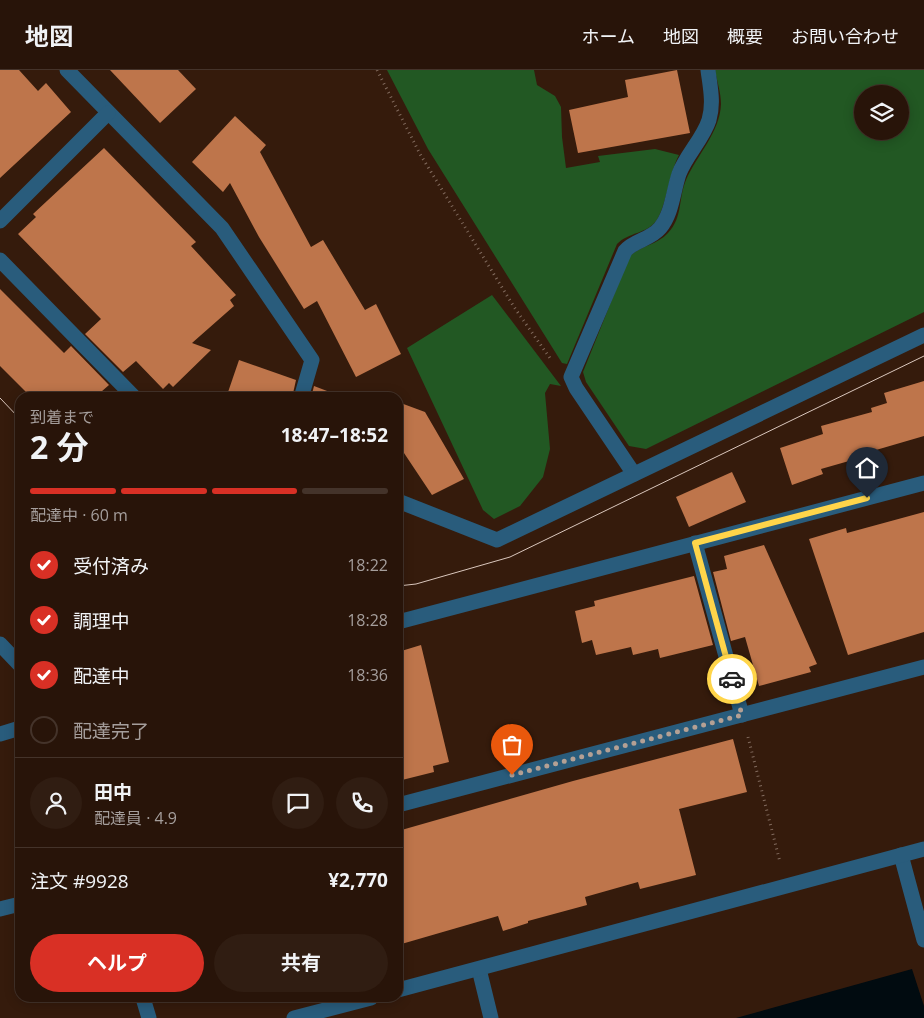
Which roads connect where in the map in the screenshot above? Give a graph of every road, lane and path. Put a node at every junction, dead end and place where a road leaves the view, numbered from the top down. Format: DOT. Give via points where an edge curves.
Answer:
graph roads {
  1 [pos="67,70"];
  2 [pos="377,70"];
  3 [pos="708,70"];
  4 [pos="108,112"];
  5 [pos="0,222"];
  6 [pos="0,260"];
  7 [pos="924,335"];
  8 [pos="571,377"];
  9 [pos="129,392"];
  10 [pos="303,392"];
  11 [pos="634,474"];
  12 [pos="924,483"];
  13 [pos="403,503"];
  14 [pos="695,543"];
  15 [pos="403,621"];
  16 [pos="0,644"];
  17 [pos="15,660"];
  18 [pos="924,667"];
  19 [pos="742,715"];
  20 [pos="15,730"];
  21 [pos="0,734"];
  22 [pos="403,803"];
  23 [pos="924,849"];
  24 [pos="901,855"];
  25 [pos="782,869"];
  26 [pos="15,905"];
  27 [pos="0,909"];
  28 [pos="924,940"];
  29 [pos="478,969"];
  30 [pos="403,989"];
  31 [pos="144,1002"];
  32 [pos="356,1002"];
  33 [pos="149,1018"];
  34 [pos="294,1018"];
  35 [pos="491,1018"];
  1 -- 4 [label="street"];
  2 -- 8 [label="path" via="420,154 514,307 559,371"];
  3 -- 8 [label="street" via="712,100 709,120 679,173 668,214 651,236 624,251"];
  4 -- 5 [label="street"];
  4 -- 10 [label="street" via="222,228 312,360"];
  6 -- 9 [label="street"];
  7 -- 11 [label="street"];
  8 -- 11 [label="street"];
  11 -- 13 [label="street" via="497,540"];
  12 -- 14 [label="street"];
  14 -- 15 [label="street"];
  14 -- 19 [label="street"];
  16 -- 17 [label="street"];
  18 -- 19 [label="street"];
  19 -- 22 [label="street"];
  19 -- 25 [label="path"];
  20 -- 21 [label="street"];
  23 -- 24 [label="street"];
  24 -- 28 [label="street"];
  24 -- 29 [label="street"];
  26 -- 27 [label="street"];
  29 -- 30 [label="street"];
  29 -- 35 [label="street"];
  31 -- 33 [label="street"];
  32 -- 34 [label="street"];
}
